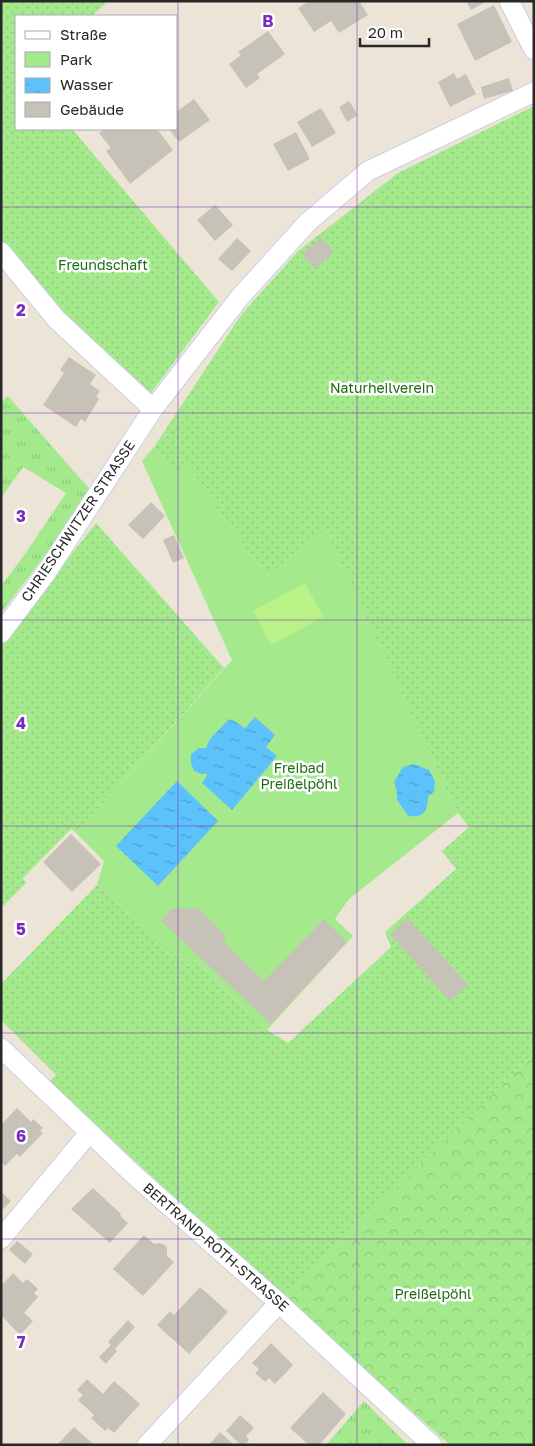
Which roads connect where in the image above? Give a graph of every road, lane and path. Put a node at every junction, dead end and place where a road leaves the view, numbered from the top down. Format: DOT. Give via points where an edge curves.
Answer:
graph roads {
  1 [pos="509,1"];
  2 [pos="534,50"];
  3 [pos="534,92"];
  4 [pos="1,252"];
  5 [pos="153,409"];
  6 [pos="1,633"];
  7 [pos="1,1048"];
  8 [pos="89,1133"];
  9 [pos="1,1239"];
  10 [pos="279,1303"];
  11 [pos="147,1445"];
  12 [pos="432,1445"];
  1 -- 2 [label="street"];
  3 -- 5 [label="street, CHRIESCHWITZER STRASSE" via="368,171 308,222 240,297"];
  4 -- 5 [label="street" via="56,319"];
  5 -- 6 [label="street, CHRIESCHWITZER STRASSE" via="46,573"];
  7 -- 8 [label="street, BERTRAND-ROTH-STRASSE"];
  8 -- 9 [label="street"];
  8 -- 10 [label="street, BERTRAND-ROTH-STRASSE"];
  10 -- 11 [label="street"];
  10 -- 12 [label="street, BERTRAND-ROTH-STRASSE"];
}
